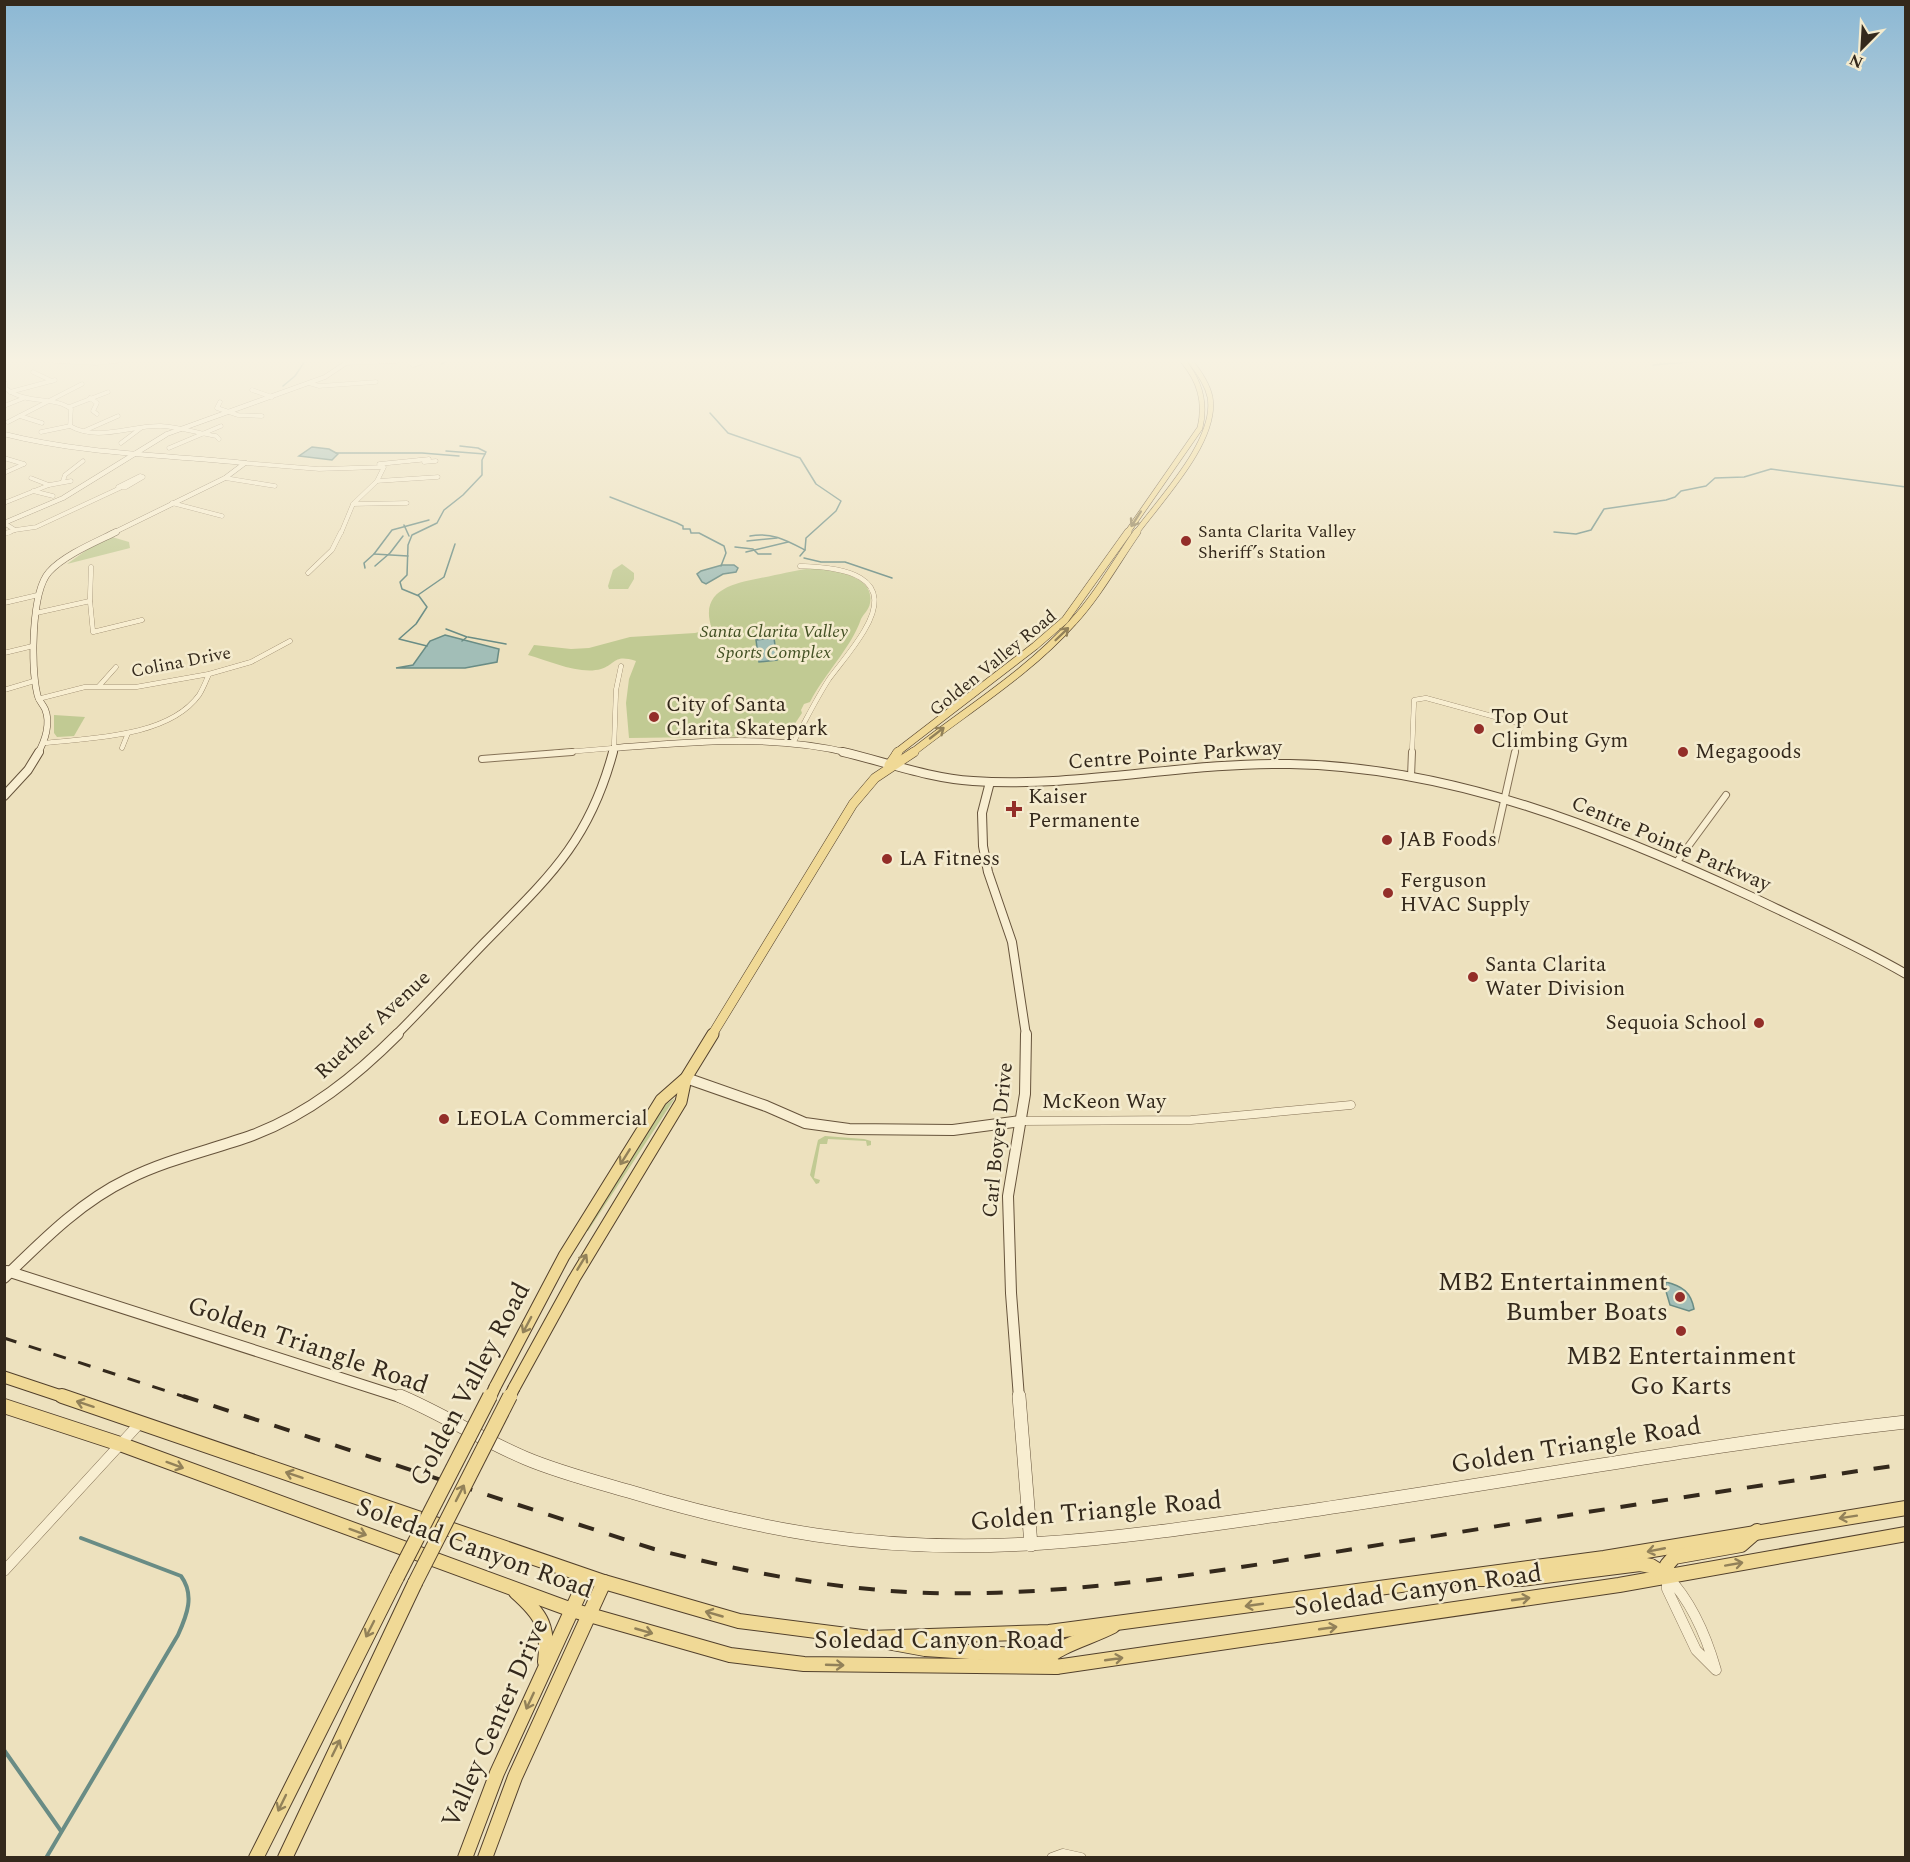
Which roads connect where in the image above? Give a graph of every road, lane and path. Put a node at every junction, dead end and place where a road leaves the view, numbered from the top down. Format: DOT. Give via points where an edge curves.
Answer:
graph roads {
  1 [pos="88,448"];
  2 [pos="144,448"];
  3 [pos="1189,448"];
  4 [pos="1196,448"];
  5 [pos="136,452"];
  6 [pos="4,458"];
  7 [pos="429,459"];
  8 [pos="83,461"];
  9 [pos="436,461"];
  10 [pos="245,464"];
  11 [pos="385,465"];
  12 [pos="4,473"];
  13 [pos="438,477"];
  14 [pos="31,478"];
  15 [pos="225,478"];
  16 [pos="63,481"];
  17 [pos="71,481"];
  18 [pos="377,481"];
  19 [pos="49,484"];
  20 [pos="275,486"];
  21 [pos="120,488"];
  22 [pos="33,491"];
  23 [pos="52,496"];
  24 [pos="4,498"];
  25 [pos="11,500"];
  26 [pos="4,503"];
  27 [pos="172,503"];
  28 [pos="353,504"];
  29 [pos="407,504"];
  30 [pos="222,516"];
  31 [pos="4,523"];
  32 [pos="15,530"];
  33 [pos="4,534"];
  34 [pos="800,566"];
  35 [pos="91,567"];
  36 [pos="308,573"];
  37 [pos="38,595"];
  38 [pos="90,601"];
  39 [pos="4,603"];
  40 [pos="36,613"];
  41 [pos="142,620"];
  42 [pos="290,641"];
  43 [pos="33,646"];
  44 [pos="4,653"];
  45 [pos="621,666"];
  46 [pos="116,667"];
  47 [pos="210,674"];
  48 [pos="34,681"];
  49 [pos="99,686"];
  50 [pos="4,690"];
  51 [pos="38,699"];
  52 [pos="128,733"];
  53 [pos="44,743"];
  54 [pos="793,743"];
  55 [pos="122,748"];
  56 [pos="614,748"];
  57 [pos="482,759"];
  58 [pos="889,765"];
  59 [pos="1412,776"];
  60 [pos="990,782"];
  61 [pos="1726,795"];
  62 [pos="4,796"];
  63 [pos="1504,797"];
  64 [pos="1495,841"];
  65 [pos="1676,863"];
  66 [pos="1905,974"];
  67 [pos="686,1078"];
  68 [pos="1351,1105"];
  69 [pos="1021,1121"];
  70 [pos="6,1274"];
  71 [pos="4,1377"];
  72 [pos="4,1406"];
  73 [pos="141,1422"];
  74 [pos="1905,1422"];
  75 [pos="120,1444"];
  76 [pos="1905,1508"];
  77 [pos="1757,1531"];
  78 [pos="1905,1534"];
  79 [pos="1031,1545"];
  80 [pos="4,1571"];
  81 [pos="587,1576"];
  82 [pos="1667,1576"];
  83 [pos="1464,1577"];
  84 [pos="603,1582"];
  85 [pos="512,1588"];
  86 [pos="580,1613"];
  87 [pos="1120,1623"];
  88 [pos="870,1638"];
  89 [pos="1047,1664"];
  90 [pos="544,1670"];
  91 [pos="256,1857"];
  92 [pos="285,1857"];
  93 [pos="465,1857"];
  94 [pos="485,1857"];
  95 [pos="1052,1857"];
  96 [pos="1081,1857"];
  1 -- 5 [label="street"];
  2 -- 5 [label="street"];
  3 -- 58 [label="main road, Golden Valley Road, one-way" via="1074,609 1035,646 895,754"];
  58 -- 4 [label="main road, Golden Valley Road, one-way" via="904,759 1062,634 1081,613"];
  5 -- 10 [label="street"];
  5 -- 31 [label="street" via="53,503"];
  6 -- 12 [label="street" via="24,464"];
  7 -- 11 [label="street"];
  8 -- 16 [label="street"];
  9 -- 11 [label="street"];
  10 -- 11 [label="street" via="319,469"];
  10 -- 15 [label="street"];
  11 -- 18 [label="street"];
  13 -- 18 [label="street"];
  14 -- 19 [label="street"];
  15 -- 20 [label="street"];
  15 -- 27 [label="street"];
  16 -- 17 [label="street"];
  16 -- 19 [label="street"];
  18 -- 28 [label="street"];
  19 -- 22 [label="street"];
  21 -- 21 [label="street" via="126,487 143,477 134,477"];
  21 -- 32 [label="street" via="46,524"];
  22 -- 23 [label="street"];
  22 -- 25 [label="street"];
  24 -- 25 [label="street"];
  25 -- 26 [label="street"];
  27 -- 30 [label="street"];
  27 -- 37 [label="street" via="69,555 49,571"];
  28 -- 29 [label="street"];
  28 -- 36 [label="street" via="332,550"];
  31 -- 32 [label="street"];
  32 -- 33 [label="street"];
  34 -- 54 [label="street" via="835,567 860,577 874,591 876,604 865,630 828,681"];
  35 -- 38 [label="street"];
  37 -- 39 [label="street"];
  37 -- 40 [label="street"];
  38 -- 40 [label="street"];
  38 -- 41 [label="street" via="93,632"];
  40 -- 43 [label="street"];
  42 -- 47 [label="street, Colina Drive" via="251,662"];
  43 -- 44 [label="street"];
  43 -- 48 [label="street"];
  45 -- 56 [label="street, Ruether Avenue"];
  46 -- 49 [label="street"];
  47 -- 49 [label="street, Colina Drive" via="136,687"];
  47 -- 52 [label="street" via="198,699 182,711 163,722"];
  48 -- 50 [label="street"];
  48 -- 51 [label="street"];
  49 -- 51 [label="street, Colina Drive"];
  51 -- 53 [label="street" via="48,720"];
  52 -- 53 [label="street"];
  52 -- 55 [label="street"];
  53 -- 62 [label="street" via="28,770"];
  54 -- 56 [label="street, Centre Pointe Parkway" via="671,743"];
  54 -- 58 [label="street, Centre Pointe Parkway"];
  56 -- 57 [label="street, Centre Pointe Parkway"];
  56 -- 70 [label="street, Ruether Avenue" via="594,808 564,859 348,1079 291,1118 127,1179 92,1201"];
  58 -- 60 [label="street, Centre Pointe Parkway" via="934,777"];
  58 -- 67 [label="main road, Golden Valley Road" via="859,795 840,823"];
  59 -- 60 [label="street, Centre Pointe Parkway" via="1336,766 1264,764 1068,781"];
  59 -- 63 [label="street, Centre Pointe Parkway"];
  59 -- 63 [label="street" via="1414,700 1426,698 1521,724"];
  60 -- 69 [label="street, Carl Boyer Drive" via="982,813 982,846 1012,942 1027,1039"];
  61 -- 65 [label="street"];
  63 -- 64 [label="street"];
  63 -- 65 [label="street, Centre Pointe Parkway" via="1599,829"];
  65 -- 66 [label="street, Centre Pointe Parkway" via="1869,952"];
  67 -- 69 [label="street, McKeon Way" via="805,1123 849,1129 953,1130"];
  67 -- 91 [label="main road, Golden Valley Road, one-way, bridge" via="661,1100 570,1246"];
  92 -- 67 [label="main road, Golden Valley Road, one-way, bridge" via="415,1583 545,1327 681,1101"];
  68 -- 69 [label="street, McKeon Way" via="1170,1121"];
  69 -- 79 [label="street, Carl Boyer Drive" via="1008,1197 1008,1255"];
  70 -- 79 [label="street, Golden Triangle Road" via="377,1387 538,1463 699,1512 792,1531 889,1543"];
  73 -- 71 [label="main road, Soledad Canyon Road, one-way"];
  72 -- 75 [label="main road, Soledad Canyon Road"];
  73 -- 75 [label="street"];
  81 -- 73 [label="main road, Soledad Canyon Road, one-way"];
  74 -- 79 [label="street, Golden Triangle Road" via="1687,1450 1341,1507"];
  75 -- 80 [label="street"];
  75 -- 85 [label="main road, Soledad Canyon Road, one-way"];
  76 -- 77 [label="main road, Soledad Canyon Road, one-way"];
  77 -- 82 [label="main road" via="1742,1545 1674,1557 1668,1563"];
  77 -- 83 [label="main road, Soledad Canyon Road, one-way" via="1640,1553"];
  82 -- 78 [label="main road, Soledad Canyon Road, one-way"];
  81 -- 84 [label="main road, Soledad Canyon Road"];
  81 -- 86 [label="main road, Valley Center Drive"];
  82 -- 82 [label="street" via="1667,1589 1696,1650 1716,1670 1711,1649 1679,1586"];
  82 -- 83 [label="main road" via="1640,1564 1521,1579 1481,1581"];
  89 -- 82 [label="main road, Soledad Canyon Road, one-way"];
  83 -- 87 [label="main road, Soledad Canyon Road, one-way"];
  84 -- 86 [label="main road, Valley Center Drive"];
  88 -- 84 [label="main road, Soledad Canyon Road, one-way" via="739,1621"];
  85 -- 86 [label="main road, Soledad Canyon Road"];
  85 -- 90 [label="main road" via="545,1623 548,1641"];
  86 -- 89 [label="main road, Soledad Canyon Road, one-way" via="735,1656 804,1664"];
  86 -- 90 [label="main road, Valley Center Drive"];
  86 -- 94 [label="main road, Valley Center Drive"];
  87 -- 88 [label="main road, Soledad Canyon Road" via="1032,1634"];
  87 -- 89 [label="main road" via="1055,1650"];
  88 -- 89 [label="main road"];
  90 -- 93 [label="main road, Valley Center Drive, one-way" via="497,1773"];
  95 -- 96 [label="street"];
}
